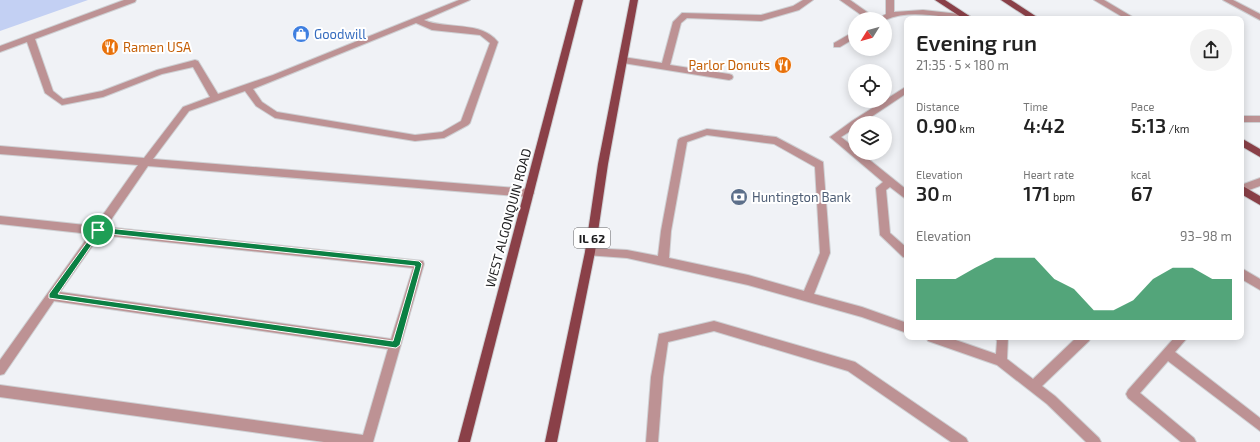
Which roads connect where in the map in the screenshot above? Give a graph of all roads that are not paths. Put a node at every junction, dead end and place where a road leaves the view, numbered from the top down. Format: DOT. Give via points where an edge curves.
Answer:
graph roads {
  1 [pos="132,0"];
  2 [pos="466,0"];
  3 [pos="579,0"];
  4 [pos="634,0"];
  5 [pos="809,0"];
  6 [pos="844,0"];
  7 [pos="890,0"];
  8 [pos="939,0"];
  9 [pos="1004,0"];
  10 [pos="1098,0"];
  11 [pos="1227,0"];
  12 [pos="862,12"];
  13 [pos="890,12"];
  14 [pos="892,14"];
  15 [pos="954,16"];
  16 [pos="966,16"];
  17 [pos="1031,16"];
  18 [pos="1127,16"];
  19 [pos="1260,17"];
  20 [pos="416,20"];
  21 [pos="30,38"];
  22 [pos="848,38"];
  23 [pos="837,45"];
  24 [pos="0,50"];
  25 [pos="623,60"];
  26 [pos="665,67"];
  27 [pos="729,77"];
  28 [pos="247,87"];
  29 [pos="904,91"];
  30 [pos="216,99"];
  31 [pos="866,116"];
  32 [pos="1244,119"];
  33 [pos="1260,119"];
  34 [pos="848,128"];
  35 [pos="1244,144"];
  36 [pos="848,148"];
  37 [pos="0,150"];
  38 [pos="1260,153"];
  39 [pos="863,160"];
  40 [pos="145,163"];
  41 [pos="890,182"];
  42 [pos="1260,182"];
  43 [pos="1244,188"];
  44 [pos="1244,191"];
  45 [pos="529,193"];
  46 [pos="904,194"];
  47 [pos="1260,200"];
  48 [pos="0,220"];
  49 [pos="98,230"];
  50 [pos="904,251"];
  51 [pos="590,252"];
  52 [pos="664,262"];
  53 [pos="1244,275"];
  54 [pos="1260,285"];
  55 [pos="52,296"];
  56 [pos="807,297"];
  57 [pos="904,327"];
  58 [pos="941,340"];
  59 [pos="1003,340"];
  60 [pos="1081,340"];
  61 [pos="1179,340"];
  62 [pos="396,345"];
  63 [pos="1167,353"];
  64 [pos="1001,361"];
  65 [pos="0,370"];
  66 [pos="1033,386"];
  67 [pos="0,391"];
  68 [pos="1260,425"];
  69 [pos="367,442"];
  70 [pos="464,442"];
  71 [pos="552,442"];
  72 [pos="652,442"];
  73 [pos="962,442"];
  74 [pos="1095,442"];
  75 [pos="1190,442"];
  1 -- 21 [label="lane"];
  2 -- 20 [label="lane"];
  3 -- 45 [label="main road, WEST ALGONQUIN ROAD"];
  4 -- 25 [label="main road, IL 62"];
  5 -- 26 [label="lane" via="796,8 761,18 685,16 677,22"];
  6 -- 12 [label="lane"];
  7 -- 13 [label="lane"];
  8 -- 16 [label="main road"];
  9 -- 17 [label="main road"];
  10 -- 18 [label="lane"];
  11 -- 19 [label="lane"];
  14 -- 15 [label="lane" via="932,13"];
  20 -- 28 [label="lane"];
  20 -- 28 [label="lane" via="432,27 482,32 494,42 465,123 444,135 415,138 275,116 259,104"];
  21 -- 24 [label="lane"];
  21 -- 30 [label="lane" via="49,93 62,102 103,94 160,72 196,63"];
  22 -- 23 [label="lane"];
  25 -- 26 [label="lane"];
  25 -- 51 [label="main road, IL 62" via="603,164"];
  26 -- 27 [label="lane"];
  28 -- 30 [label="lane"];
  29 -- 31 [label="lane"];
  30 -- 40 [label="lane" via="186,109"];
  32 -- 33 [label="lane"];
  34 -- 36 [label="lane" via="835,137"];
  35 -- 38 [label="main road"];
  37 -- 40 [label="lane"];
  39 -- 41 [label="lane"];
  40 -- 45 [label="lane"];
  40 -- 49 [label="lane"];
  41 -- 46 [label="lane"];
  41 -- 50 [label="lane" via="881,188 885,235"];
  42 -- 43 [label="lane"];
  44 -- 47 [label="main road"];
  45 -- 70 [label="main road, WEST ALGONQUIN ROAD"];
  48 -- 49 [label="lane"];
  49 -- 55 [label="lane"];
  49 -- 62 [label="lane" via="419,264"];
  51 -- 52 [label="lane" via="627,254"];
  51 -- 71 [label="main road, IL 62"];
  52 -- 56 [label="lane" via="748,280"];
  52 -- 56 [label="lane" via="666,231 683,140 707,132 776,141 820,165 825,253"];
  53 -- 54 [label="lane"];
  55 -- 62 [label="lane"];
  55 -- 65 [label="lane"];
  56 -- 57 [label="lane"];
  58 -- 64 [label="lane"];
  59 -- 64 [label="lane"];
  60 -- 66 [label="lane"];
  61 -- 63 [label="lane"];
  62 -- 69 [label="lane"];
  63 -- 68 [label="lane"];
  63 -- 75 [label="lane" via="1132,394"];
  64 -- 66 [label="lane"];
  66 -- 74 [label="lane"];
  67 -- 69 [label="lane"];
  72 -- 73 [label="lane" via="663,338 714,326 851,366"];
}
